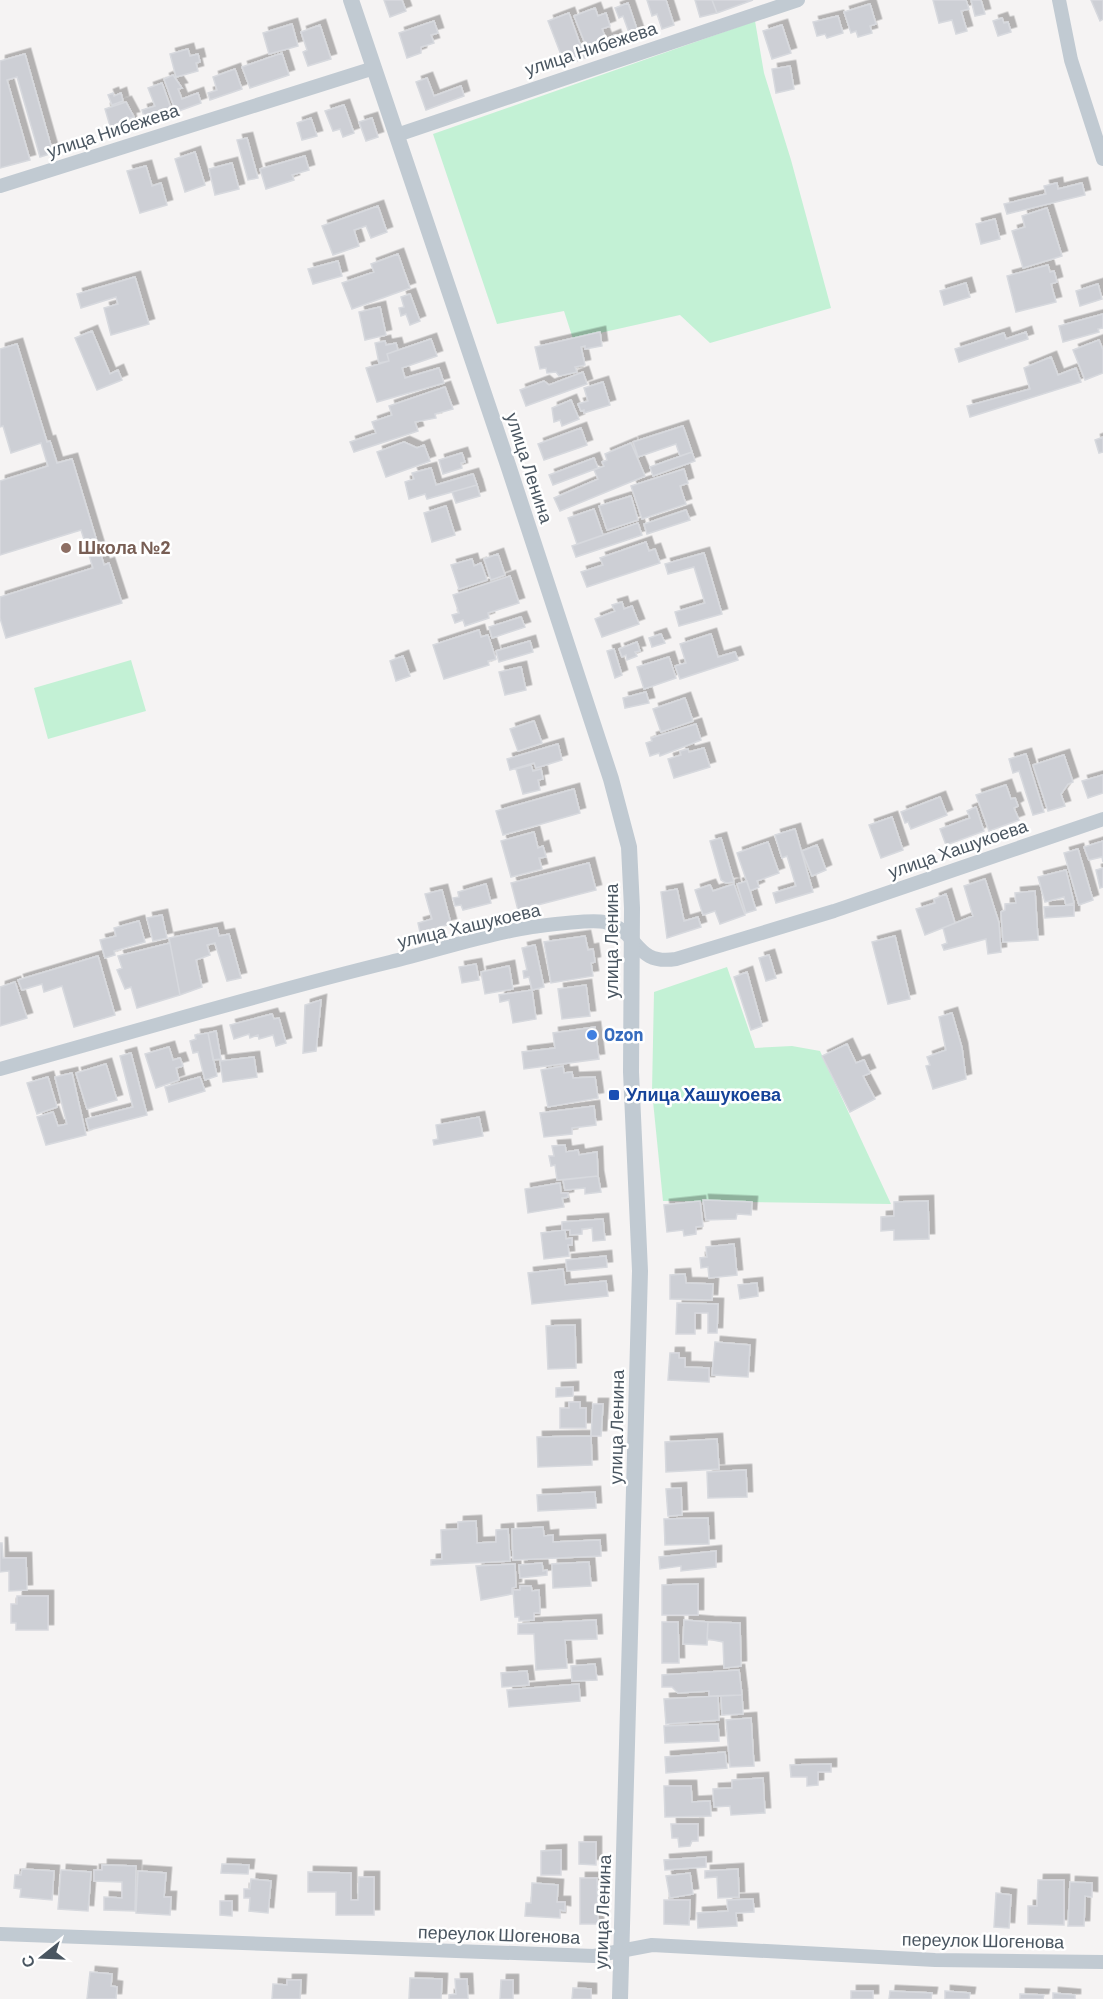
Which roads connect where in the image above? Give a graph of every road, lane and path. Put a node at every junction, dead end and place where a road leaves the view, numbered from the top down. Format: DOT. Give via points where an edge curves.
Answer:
graph roads {
  1 [pos="351,0"];
  2 [pos="798,0"];
  3 [pos="1059,0"];
  4 [pos="374,68"];
  5 [pos="397,135"];
  6 [pos="1103,159"];
  7 [pos="0,186"];
  8 [pos="1103,819"];
  9 [pos="633,939"];
  10 [pos="0,1069"];
  11 [pos="0,1934"];
  12 [pos="621,1951"];
  13 [pos="1103,1962"];
  14 [pos="620,1999"];
  1 -- 4 [label="street, улица Ленина"];
  2 -- 5 [label="street, улица Нибежева"];
  3 -- 6 [label="street" via="1071,60"];
  4 -- 5 [label="street, улица Ленина"];
  4 -- 7 [label="street, улица Нибежева"];
  5 -- 9 [label="street, улица Ленина" via="617,799 629,848"];
  8 -- 9 [label="street, улица Хашукоева" via="834,911 676,959 660,962 645,955"];
  9 -- 10 [label="street, улица Хашукоева" via="603,922 530,927 329,977"];
  9 -- 12 [label="street, улица Ленина" via="631,1072 640,1271"];
  11 -- 12 [label="street, переулок Шогенова" via="594,1956"];
  12 -- 13 [label="street, переулок Шогенова" via="652,1945 935,1960"];
  12 -- 14 [label="street, улица Ленина"];
}
